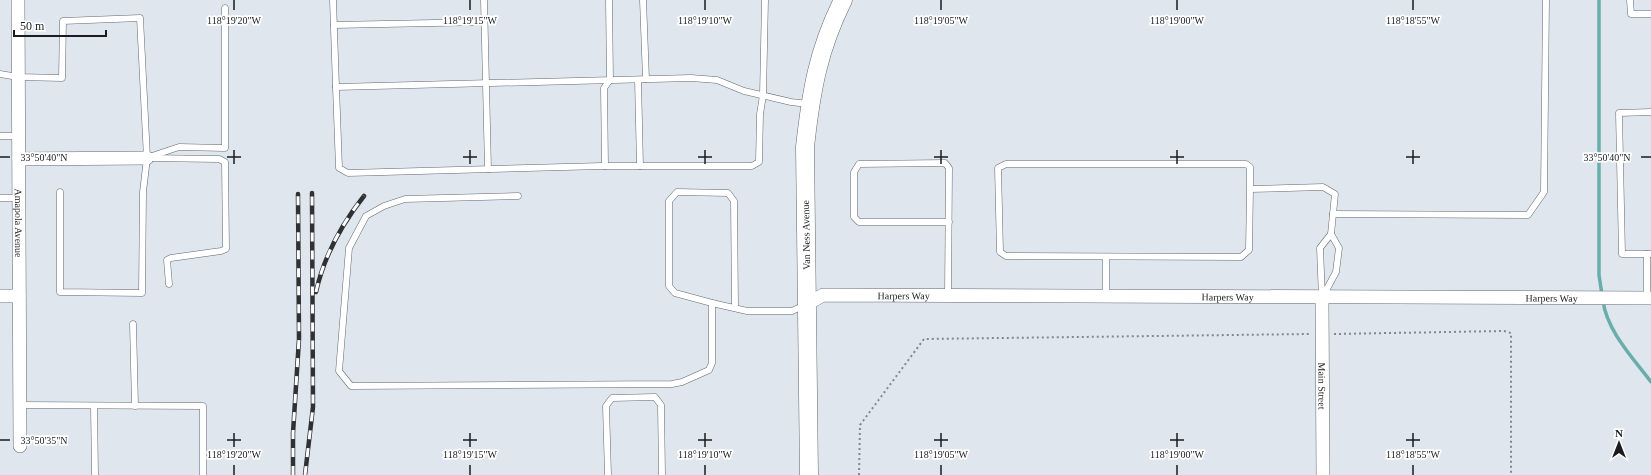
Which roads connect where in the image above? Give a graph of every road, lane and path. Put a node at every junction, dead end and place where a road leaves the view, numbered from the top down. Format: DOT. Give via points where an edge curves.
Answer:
graph roads {
  1 [pos="18,0"];
  2 [pos="333,0"];
  3 [pos="484,0"];
  4 [pos="609,0"];
  5 [pos="643,0"];
  6 [pos="765,0"];
  7 [pos="843,0"];
  8 [pos="1546,0"];
  9 [pos="1630,0"];
  10 [pos="225,8"];
  11 [pos="1651,14"];
  12 [pos="484,22"];
  13 [pos="334,25"];
  14 [pos="0,74"];
  15 [pos="18,77"];
  16 [pos="646,79"];
  17 [pos="610,80"];
  18 [pos="638,80"];
  19 [pos="486,84"];
  20 [pos="336,87"];
  21 [pos="764,95"];
  22 [pos="810,104"];
  23 [pos="1651,112"];
  24 [pos="0,136"];
  25 [pos="19,136"];
  26 [pos="19,158"];
  27 [pos="147,158"];
  28 [pos="605,166"];
  29 [pos="640,166"];
  30 [pos="488,169"];
  31 [pos="1250,189"];
  32 [pos="60,192"];
  33 [pos="518,196"];
  34 [pos="0,198"];
  35 [pos="19,198"];
  36 [pos="1333,214"];
  37 [pos="949,222"];
  38 [pos="1331,234"];
  39 [pos="1649,254"];
  40 [pos="1106,257"];
  41 [pos="168,284"];
  42 [pos="0,296"];
  43 [pos="19,296"];
  44 [pos="948,296"];
  45 [pos="1106,296"];
  46 [pos="1322,298"];
  47 [pos="1649,298"];
  48 [pos="712,303"];
  49 [pos="807,304"];
  50 [pos="735,307"];
  51 [pos="133,324"];
  52 [pos="1322,334"];
  53 [pos="20,405"];
  54 [pos="94,406"];
  55 [pos="135,406"];
  56 [pos="20,446"];
  57 [pos="95,475"];
  58 [pos="203,475"];
  59 [pos="608,475"];
  60 [pos="662,475"];
  61 [pos="809,475"];
  62 [pos="859,475"];
  63 [pos="1323,475"];
  64 [pos="1511,475"];
  1 -- 15 [label="street, Amapola Avenue"];
  2 -- 13 [label="lane"];
  3 -- 12 [label="lane"];
  4 -- 17 [label="lane"];
  5 -- 16 [label="lane"];
  6 -- 21 [label="lane"];
  7 -- 22 [label="main road, Van Ness Avenue" via="830,27 817,66"];
  8 -- 36 [label="lane" via="1544,192 1528,215"];
  9 -- 11 [label="lane" via="1630,14"];
  10 -- 27 [label="lane" via="225,148 179,147"];
  12 -- 13 [label="lane"];
  12 -- 19 [label="lane"];
  13 -- 20 [label="lane"];
  14 -- 15 [label="lane"];
  15 -- 25 [label="street, Amapola Avenue"];
  15 -- 27 [label="lane" via="62,78 63,21 140,18"];
  16 -- 18 [label="lane"];
  16 -- 21 [label="lane" via="718,80 744,91"];
  17 -- 18 [label="lane"];
  17 -- 19 [label="lane"];
  17 -- 28 [label="lane" via="604,88"];
  18 -- 29 [label="lane"];
  19 -- 20 [label="lane"];
  19 -- 30 [label="lane"];
  20 -- 30 [label="lane" via="339,168 348,173"];
  21 -- 22 [label="lane"];
  21 -- 29 [label="lane" via="760,114 759,162 752,166"];
  22 -- 49 [label="main road, Van Ness Avenue" via="805,147"];
  23 -- 39 [label="lane" via="1619,113 1622,254"];
  24 -- 25 [label="lane"];
  25 -- 26 [label="street, Amapola Avenue"];
  26 -- 27 [label="street"];
  26 -- 35 [label="street, Amapola Avenue"];
  27 -- 32 [label="lane" via="142,192 142,293 60,292"];
  27 -- 41 [label="lane" via="219,159 225,162 226,249 167,260"];
  28 -- 29 [label="lane"];
  28 -- 30 [label="lane"];
  31 -- 36 [label="lane" via="1323,187 1335,194"];
  31 -- 40 [label="lane" via="1249,250 1241,257"];
  31 -- 40 [label="lane" via="1250,167 1246,164 1006,164 998,168 1000,252 1006,256"];
  33 -- 48 [label="lane" via="405,199 366,216 349,248 339,371 351,386 682,382 709,370 712,363"];
  34 -- 35 [label="lane"];
  35 -- 43 [label="street, Amapola Avenue"];
  36 -- 38 [label="lane"];
  37 -- 37 [label="lane" via="949,168 945,163 859,164 854,172 854,217 859,222"];
  37 -- 44 [label="lane"];
  38 -- 46 [label="lane" via="1320,248"];
  38 -- 46 [label="lane" via="1339,248 1336,272"];
  39 -- 47 [label="lane"];
  40 -- 45 [label="lane"];
  42 -- 43 [label="street"];
  43 -- 53 [label="street, Amapola Avenue"];
  44 -- 45 [label="street, Harpers Way"];
  44 -- 49 [label="street, Harpers Way" via="823,295"];
  45 -- 46 [label="street, Harpers Way"];
  46 -- 47 [label="street, Harpers Way"];
  46 -- 52 [label="street, Main Street"];
  48 -- 50 [label="lane"];
  48 -- 50 [label="lane" via="675,293 669,286 669,201 677,192 728,193 734,201"];
  49 -- 50 [label="lane" via="792,311 747,311"];
  49 -- 61 [label="main road, Van Ness Avenue"];
  51 -- 55 [label="lane"];
  52 -- 62 [label="path" via="924,339 860,425"];
  52 -- 63 [label="street, Main Street"];
  52 -- 64 [label="path" via="1504,331 1511,333"];
  53 -- 54 [label="lane"];
  53 -- 56 [label="street, Amapola Avenue"];
  54 -- 55 [label="lane"];
  54 -- 57 [label="lane"];
  55 -- 58 [label="lane" via="203,406"];
  59 -- 60 [label="lane" via="606,406 612,398 655,397 661,405"];
}
